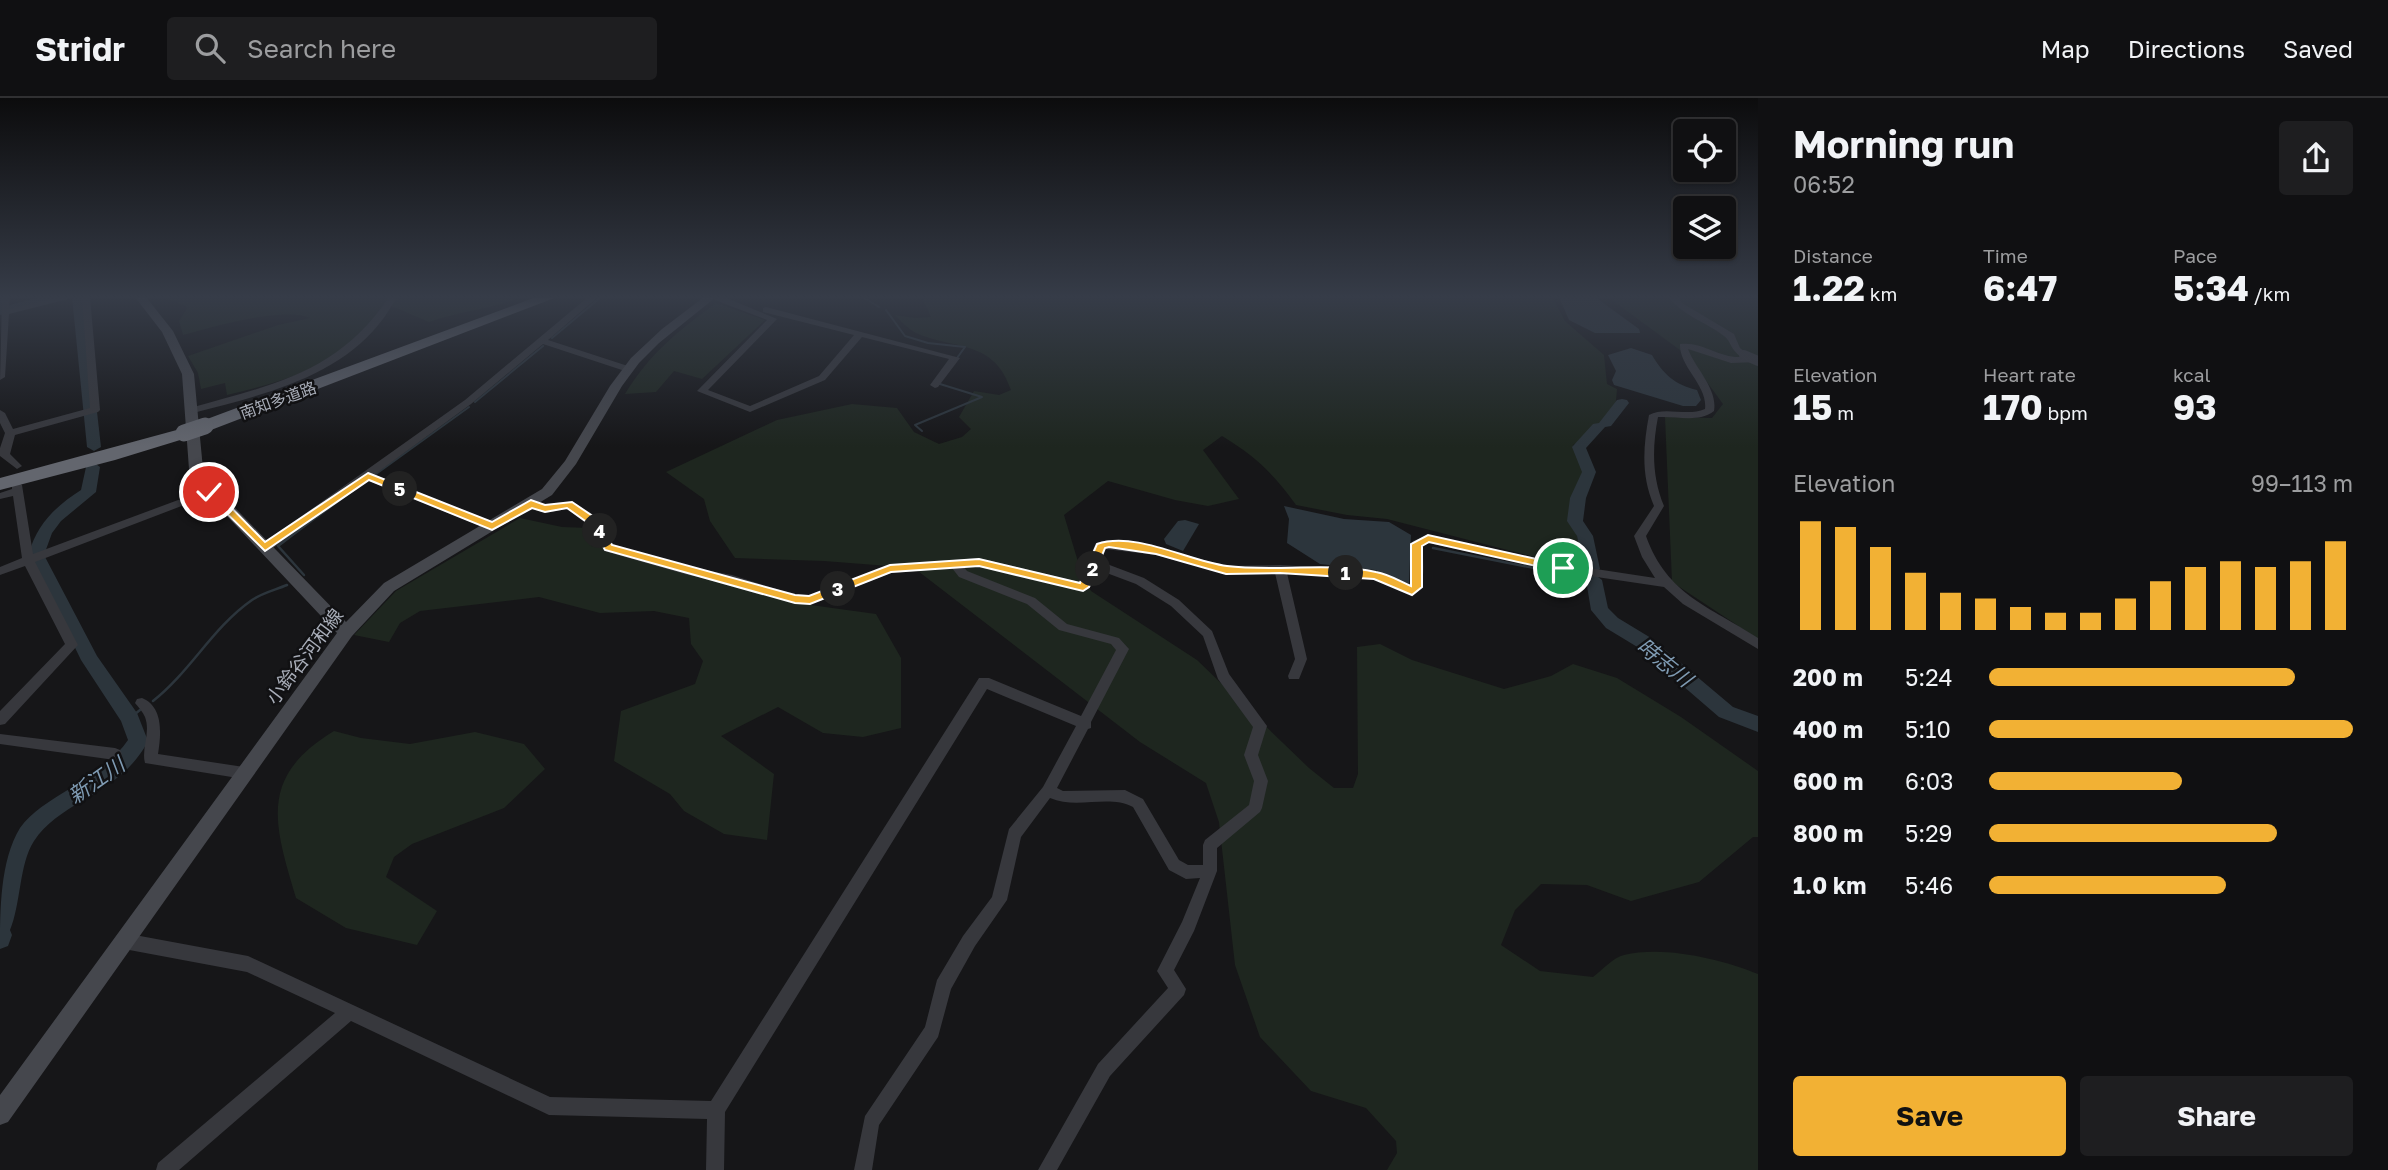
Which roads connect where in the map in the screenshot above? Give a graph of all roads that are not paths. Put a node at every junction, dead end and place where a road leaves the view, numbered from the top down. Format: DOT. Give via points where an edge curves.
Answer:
graph roads {
  1 [pos="2,347"];
  2 [pos="90,347"];
  3 [pos="175,347"];
  4 [pos="348,347"];
  5 [pos="397,347"];
  6 [pos="407,347"];
  7 [pos="535,347"];
  8 [pos="561,347"];
  9 [pos="650,347"];
  10 [pos="745,347"];
  11 [pos="849,347"];
  12 [pos="912,347"];
  13 [pos="1683,347"];
  14 [pos="1698,347"];
  15 [pos="1735,347"];
  16 [pos="1758,360"];
  17 [pos="628,369"];
  18 [pos="0,377"];
  19 [pos="935,385"];
  20 [pos="95,410"];
  21 [pos="0,413"];
  22 [pos="201,419"];
  23 [pos="184,430"];
  24 [pos="10,433"];
  25 [pos="3,452"];
  26 [pos="17,466"];
  27 [pos="368,476"];
  28 [pos="0,477"];
  29 [pos="11,487"];
  30 [pos="209,492"];
  31 [pos="0,496"];
  32 [pos="531,504"];
  33 [pos="492,526"];
  34 [pos="265,548"];
  35 [pos="28,560"];
  36 [pos="1095,564"];
  37 [pos="956,565"];
  38 [pos="1280,569"];
  39 [pos="0,571"];
  40 [pos="1663,583"];
  41 [pos="346,632"];
  42 [pos="1758,644"];
  43 [pos="1294,676"];
  44 [pos="142,703"];
  45 [pos="0,720"];
  46 [pos="1086,724"];
  47 [pos="0,739"];
  48 [pos="115,754"];
  49 [pos="244,773"];
  50 [pos="1048,791"];
  51 [pos="1210,872"];
  52 [pos="124,941"];
  53 [pos="350,1012"];
  54 [pos="716,1110"];
  55 [pos="0,1114"];
  56 [pos="165,1170"];
  57 [pos="715,1170"];
  58 [pos="863,1170"];
  59 [pos="1046,1170"];
  1 -- 18 [label="street"];
  2 -- 20 [label="street"];
  3 -- 22 [label="main road"];
  4 -- 22 [label="street" via="328,363"];
  5 -- 22 [label="highway, 南知多道路"];
  6 -- 22 [label="highway, 南知多道路"];
  7 -- 27 [label="street"];
  8 -- 17 [label="street"];
  9 -- 17 [label="main road, 小鈴谷河和線"];
  10 -- 11 [label="street" via="702,391 750,409 822,378"];
  12 -- 19 [label="street" via="955,358"];
  13 -- 40 [label="street" via="1713,402 1708,414 1654,415 1647,446 1650,488 1659,506 1640,536 1644,555"];
  14 -- 16 [label="street" via="1731,360"];
  15 -- 16 [label="street, bridge"];
  17 -- 32 [label="main road, 小鈴谷河和線" via="564,474"];
  20 -- 24 [label="street"];
  21 -- 24 [label="street"];
  22 -- 23 [label="highway, 南知多道路, bridge"];
  22 -- 30 [label="main road" via="196,469"];
  23 -- 28 [label="highway, 南知多道路"];
  23 -- 29 [label="highway, 南知多道路"];
  24 -- 25 [label="street"];
  25 -- 26 [label="street"];
  27 -- 33 [label="street"];
  27 -- 34 [label="street"];
  29 -- 31 [label="street"];
  29 -- 35 [label="street"];
  30 -- 34 [label="main road"];
  30 -- 35 [label="street"];
  32 -- 33 [label="main road, 小鈴谷河和線"];
  32 -- 37 [label="street" via="545,509 569,505 597,524 608,548 795,599 810,600 890,569"];
  33 -- 41 [label="main road, 小鈴谷河和線" via="389,587"];
  34 -- 41 [label="main road"];
  35 -- 39 [label="street"];
  35 -- 45 [label="street" via="72,645"];
  36 -- 37 [label="street" via="1083,587 979,562"];
  36 -- 38 [label="street" via="1100,546 1108,544 1226,570"];
  36 -- 51 [label="street" via="1140,581 1175,603 1208,634 1223,676 1261,726 1251,755 1261,781 1255,808 1210,845"];
  37 -- 46 [label="street" via="963,574 1031,601 1063,627 1115,641 1123,649"];
  38 -- 40 [label="street" via="1375,575 1412,591 1416,587 1417,544 1428,539 1563,568"];
  38 -- 43 [label="street" via="1301,659"];
  40 -- 42 [label="street"];
  41 -- 49 [label="main road, 小鈴谷河和線"];
  44 -- 49 [label="street" via="150,710 155,733 150,759"];
  46 -- 50 [label="street"];
  46 -- 54 [label="street" via="984,682"];
  47 -- 48 [label="street"];
  49 -- 52 [label="main road, 小鈴谷河和線"];
  50 -- 51 [label="street" via="1062,797 1125,796 1138,803 1174,865 1186,872"];
  50 -- 58 [label="street" via="1014,834 999,900 943,986 932,1031 871,1122"];
  51 -- 59 [label="street" via="1165,971 1178,989 1104,1070"];
  52 -- 53 [label="street" via="248,964"];
  52 -- 55 [label="main road, 小鈴谷河和線"];
  53 -- 54 [label="street" via="548,1106"];
  53 -- 56 [label="street"];
  54 -- 57 [label="street"];
}
